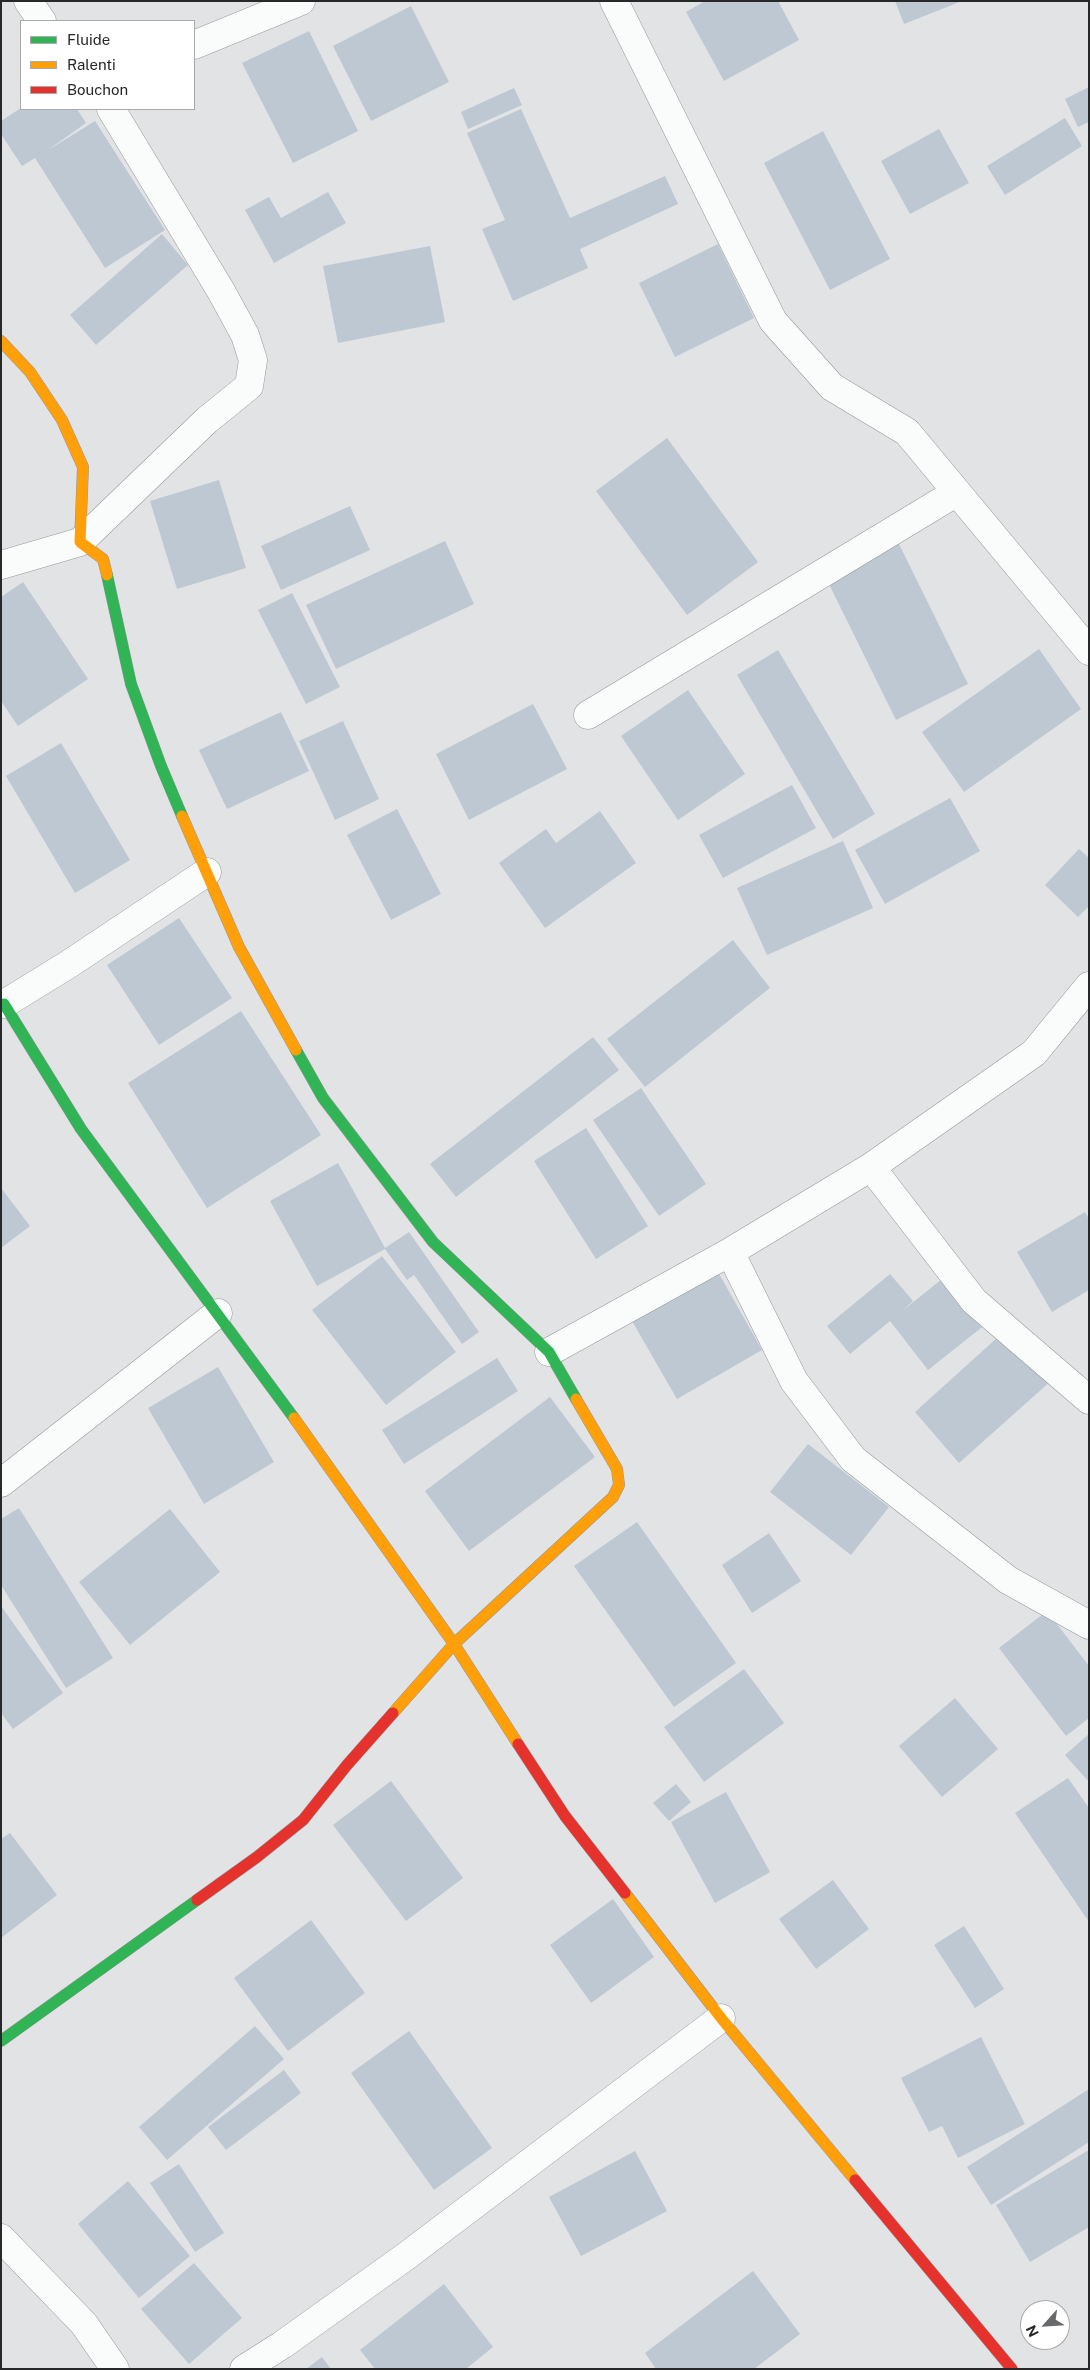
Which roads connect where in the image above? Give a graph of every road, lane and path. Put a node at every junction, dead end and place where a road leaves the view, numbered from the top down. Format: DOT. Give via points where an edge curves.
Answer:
graph roads {
  1 [pos="28,1"];
  2 [pos="301,1"];
  3 [pos="614,1"];
  4 [pos="41,20"];
  5 [pos="195,44"];
  6 [pos="113,110"];
  7 [pos="1,341"];
  8 [pos="957,492"];
  9 [pos="80,542"];
  10 [pos="1,565"];
  11 [pos="1089,651"];
  12 [pos="588,715"];
  13 [pos="207,872"];
  14 [pos="1089,986"];
  15 [pos="3,1005"];
  16 [pos="871,1167"];
  17 [pos="730,1252"];
  18 [pos="218,1312"];
  19 [pos="549,1352"];
  20 [pos="1089,1400"];
  21 [pos="1,1483"];
  22 [pos="1089,1625"];
  23 [pos="454,1644"];
  24 [pos="722,2018"];
  25 [pos="1,2041"];
  26 [pos="1,2238"];
  27 [pos="115,2369"];
  28 [pos="244,2369"];
  29 [pos="1012,2369"];
  1 -- 4 [label="street"];
  2 -- 5 [label="street"];
  3 -- 8 [label="street" via="773,321 832,387 907,432"];
  6 -- 9 [label="street" via="221,291 245,335 253,360 249,386 207,420"];
  7 -- 9 [label="street" via="30,372 62,420 84,467"];
  8 -- 11 [label="street"];
  8 -- 12 [label="street"];
  9 -- 10 [label="street"];
  9 -- 13 [label="street" via="103,559 131,684 161,766"];
  13 -- 15 [label="street"];
  13 -- 19 [label="street" via="239,947 323,1098 433,1242"];
  14 -- 16 [label="street" via="1034,1053"];
  15 -- 18 [label="street" via="81,1129"];
  16 -- 17 [label="street"];
  16 -- 20 [label="street" via="974,1301"];
  17 -- 19 [label="street"];
  17 -- 22 [label="street" via="794,1380 853,1459 1008,1580"];
  18 -- 21 [label="street"];
  18 -- 23 [label="street"];
  19 -- 23 [label="street" via="617,1469 619,1485 613,1497"];
  23 -- 24 [label="street" via="565,1816"];
  23 -- 25 [label="street" via="303,1820 258,1857"];
  24 -- 28 [label="street" via="405,2256"];
  24 -- 29 [label="street"];
  26 -- 27 [label="street" via="84,2324"];
}
